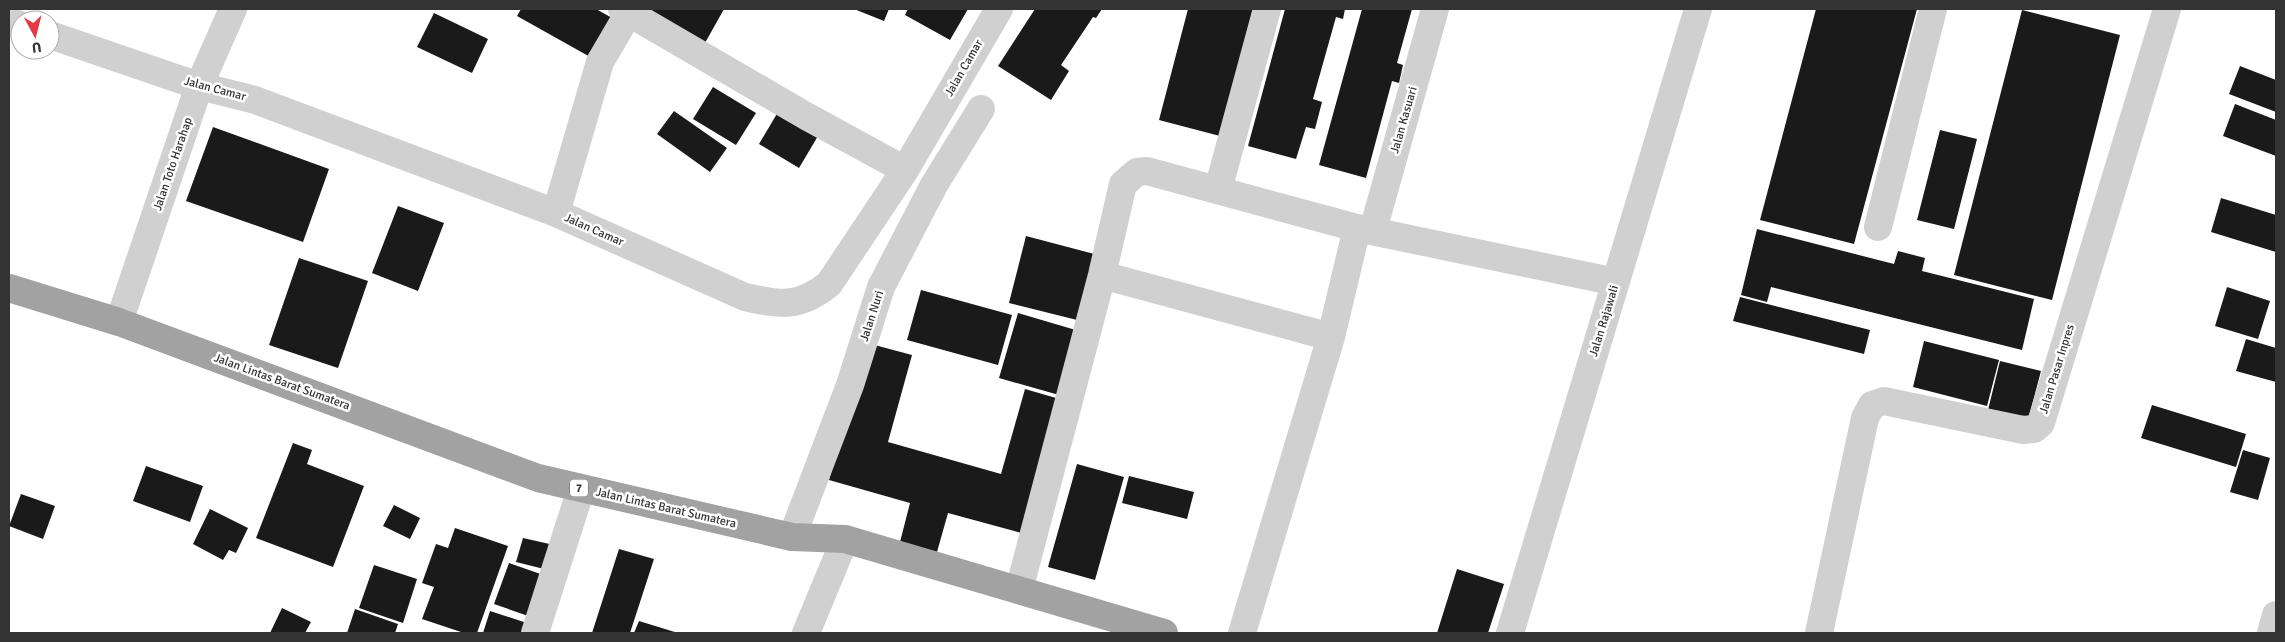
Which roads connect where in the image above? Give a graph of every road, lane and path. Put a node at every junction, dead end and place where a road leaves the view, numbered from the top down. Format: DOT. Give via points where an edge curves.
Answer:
graph roads {
  1 [pos="233,9"];
  2 [pos="999,9"];
  3 [pos="1267,9"];
  4 [pos="1435,9"];
  5 [pos="1698,9"];
  6 [pos="1934,9"];
  7 [pos="2167,9"];
  8 [pos="627,10"];
  9 [pos="60,38"];
  10 [pos="199,86"];
  11 [pos="981,109"];
  12 [pos="905,170"];
  13 [pos="1218,190"];
  14 [pos="556,213"];
  15 [pos="1878,227"];
  16 [pos="1365,229"];
  17 [pos="1102,275"];
  18 [pos="1616,282"];
  19 [pos="9,288"];
  20 [pos="119,322"];
  21 [pos="1331,337"];
  22 [pos="581,489"];
  23 [pos="792,537"];
  24 [pos="845,539"];
  25 [pos="1019,590"];
  26 [pos="2276,615"];
  27 [pos="535,633"];
  28 [pos="806,633"];
  29 [pos="1164,633"];
  30 [pos="1242,633"];
  31 [pos="1510,633"];
  32 [pos="1819,633"];
  33 [pos="2271,633"];
  1 -- 10 [label="street, Jalan Toto Harahap"];
  2 -- 12 [label="street, Jalan Camar"];
  3 -- 13 [label="street"];
  4 -- 16 [label="street, Jalan Kasuari"];
  5 -- 18 [label="street, Jalan Rajawali"];
  6 -- 15 [label="street"];
  7 -- 32 [label="street, Jalan Pasar Inpres" via="2041,423 2034,429 2023,430 1884,401 1872,405 1865,418"];
  8 -- 12 [label="street" via="806,116"];
  8 -- 14 [label="street" via="600,62"];
  9 -- 10 [label="street, Jalan Camar"];
  10 -- 14 [label="street, Jalan Camar" via="255,100"];
  10 -- 20 [label="street, Jalan Toto Harahap"];
  11 -- 23 [label="street, Jalan Nuri" via="934,184 880,287 850,385"];
  12 -- 14 [label="street, Jalan Camar" via="828,284 813,296 796,303 772,303 745,297"];
  13 -- 16 [label="street"];
  13 -- 17 [label="street" via="1147,171 1129,176 1123,184"];
  16 -- 18 [label="street"];
  16 -- 21 [label="street, Jalan Kasuari"];
  17 -- 21 [label="street"];
  17 -- 25 [label="street"];
  18 -- 31 [label="street, Jalan Rajawali"];
  19 -- 20 [label="highway, Jalan Lintas Barat Sumatera / 7"];
  20 -- 22 [label="highway, Jalan Lintas Barat Sumatera / 7" via="538,478"];
  21 -- 30 [label="street, Jalan Kasuari"];
  22 -- 23 [label="highway, Jalan Lintas Barat Sumatera / 7"];
  22 -- 27 [label="street"];
  23 -- 24 [label="highway, Jalan Lintas Barat Sumatera / 7"];
  24 -- 25 [label="highway, Jalan Lintas Barat Sumatera / 7"];
  24 -- 28 [label="street"];
  25 -- 29 [label="highway, Jalan Lintas Barat Sumatera / 7"];
  26 -- 33 [label="street"];
}
